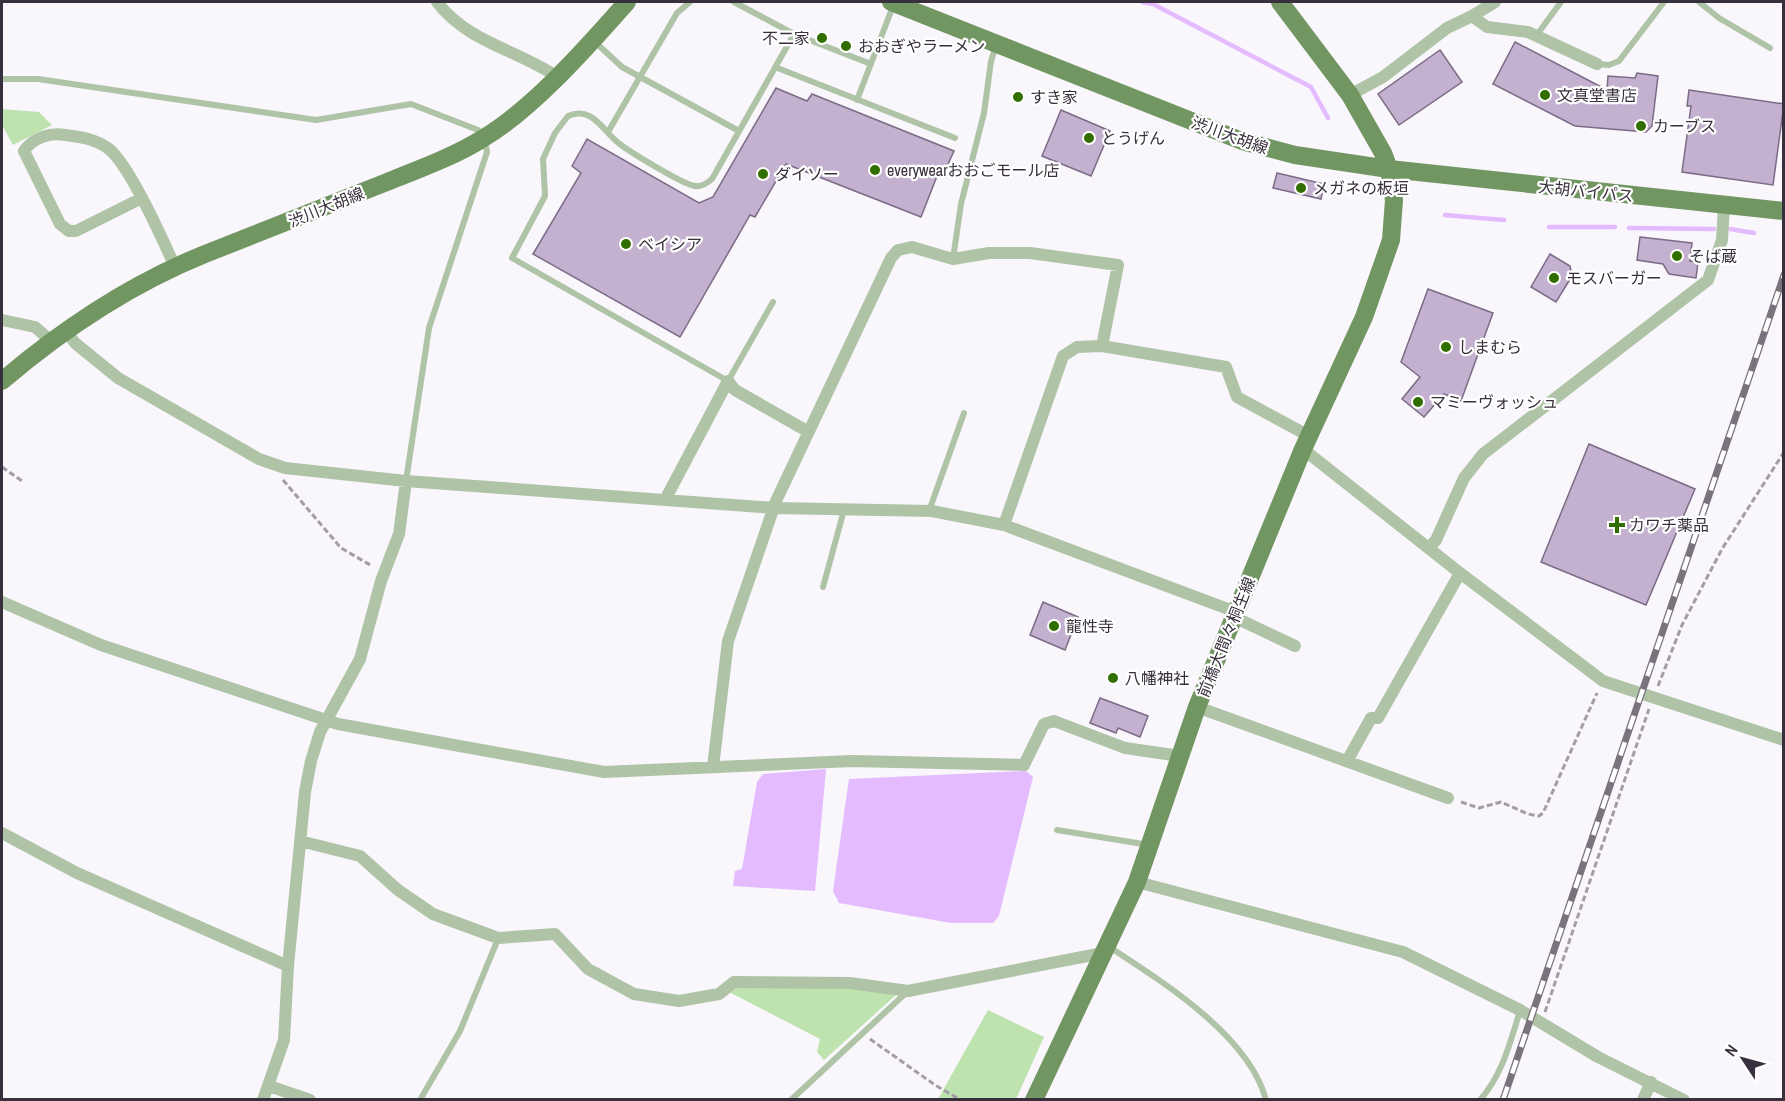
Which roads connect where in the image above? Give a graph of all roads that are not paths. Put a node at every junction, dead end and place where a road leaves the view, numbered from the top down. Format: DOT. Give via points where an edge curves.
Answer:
graph roads {
  1 [pos="437,2"];
  2 [pos="627,2"];
  3 [pos="690,2"];
  4 [pos="734,2"];
  5 [pos="893,2"];
  6 [pos="1280,2"];
  7 [pos="1495,2"];
  8 [pos="1561,2"];
  9 [pos="1664,2"];
  10 [pos="1699,2"];
  11 [pos="1472,16"];
  12 [pos="794,34"];
  13 [pos="1536,36"];
  14 [pos="592,39"];
  15 [pos="998,42"];
  16 [pos="1770,48"];
  17 [pos="871,63"];
  18 [pos="1597,64"];
  19 [pos="775,67"];
  20 [pos="556,76"];
  21 [pos="641,77"];
  22 [pos="2,79"];
  23 [pos="1350,95"];
  24 [pos="857,100"];
  25 [pos="608,132"];
  26 [pos="739,132"];
  27 [pos="484,138"];
  28 [pos="956,138"];
  29 [pos="1389,169"];
  30 [pos="140,199"];
  31 [pos="1725,205"];
  32 [pos="1784,211"];
  33 [pos="953,259"];
  34 [pos="175,267"];
  35 [pos="773,302"];
  36 [pos="2,320"];
  37 [pos="58,336"];
  38 [pos="1102,346"];
  39 [pos="2,381"];
  40 [pos="728,381"];
  41 [pos="964,413"];
  42 [pos="807,431"];
  43 [pos="1306,442"];
  44 [pos="406,481"];
  45 [pos="666,498"];
  46 [pos="775,508"];
  47 [pos="845,509"];
  48 [pos="929,511"];
  49 [pos="1004,525"];
  50 [pos="1429,548"];
  51 [pos="1460,573"];
  52 [pos="823,587"];
  53 [pos="2,602"];
  54 [pos="1235,615"];
  55 [pos="1295,646"];
  56 [pos="1197,707"];
  57 [pos="326,721"];
  58 [pos="1784,740"];
  59 [pos="1180,756"];
  60 [pos="1347,762"];
  61 [pos="713,767"];
  62 [pos="1448,798"];
  63 [pos="1057,830"];
  64 [pos="2,833"];
  65 [pos="300,841"];
  66 [pos="1149,845"];
  67 [pos="1137,882"];
  68 [pos="498,938"];
  69 [pos="1105,949"];
  70 [pos="288,966"];
  71 [pos="908,991"];
  72 [pos="1520,1010"];
  73 [pos="1651,1082"];
  74 [pos="269,1086"];
  75 [pos="263,1100"];
  76 [pos="310,1100"];
  77 [pos="420,1100"];
  78 [pos="791,1100"];
  79 [pos="1034,1100"];
  80 [pos="1266,1100"];
  81 [pos="1480,1100"];
  82 [pos="1643,1100"];
  83 [pos="1684,1100"];
  1 -- 20 [label="street" via="471,33"];
  2 -- 14 [label="main road, 渋川大胡線"];
  3 -- 21 [label="lane" via="677,13"];
  4 -- 12 [label="lane"];
  5 -- 15 [label="main road, 渋川大胡線"];
  5 -- 17 [label="lane"];
  6 -- 23 [label="main road"];
  7 -- 11 [label="street"];
  8 -- 13 [label="lane"];
  9 -- 18 [label="lane" via="1619,61"];
  10 -- 16 [label="lane"];
  11 -- 13 [label="street" via="1487,27 1517,29"];
  11 -- 23 [label="street" via="1447,28 1383,77"];
  12 -- 17 [label="lane"];
  12 -- 19 [label="lane"];
  13 -- 18 [label="street"];
  14 -- 20 [label="main road, 渋川大胡線"];
  14 -- 21 [label="lane" via="611,60"];
  15 -- 29 [label="main road, 渋川大胡線" via="1242,141 1295,156"];
  15 -- 33 [label="lane" via="960,204"];
  17 -- 24 [label="lane"];
  19 -- 24 [label="lane"];
  19 -- 26 [label="lane"];
  20 -- 27 [label="main road, 渋川大胡線"];
  21 -- 25 [label="lane"];
  21 -- 26 [label="lane"];
  22 -- 27 [label="lane" via="38,79 316,120 411,104 470,127"];
  23 -- 29 [label="main road"];
  24 -- 28 [label="lane"];
  25 -- 26 [label="lane" via="629,151 693,186 712,179"];
  25 -- 40 [label="lane" via="584,113 576,112 562,121 543,159 545,196 512,258"];
  27 -- 34 [label="main road, 渋川大胡線" via="399,177"];
  27 -- 44 [label="lane" via="485,158 429,328"];
  29 -- 31 [label="main road, 大胡バイパス"];
  29 -- 43 [label="main road, 前橋大間々桐生線" via="1394,210 1384,264"];
  30 -- 30 [label="street" via="115,155 92,139 55,133 28,145 24,151 60,224 69,231"];
  30 -- 34 [label="street"];
  31 -- 32 [label="main road, 大胡バイパス"];
  31 -- 50 [label="street" via="1722,240 1708,280 1483,454 1464,478"];
  33 -- 38 [label="street" via="989,253 1030,253 1118,265"];
  33 -- 42 [label="street" via="912,247 898,250 891,258"];
  34 -- 37 [label="main road, 渋川大胡線" via="123,294"];
  35 -- 40 [label="lane"];
  36 -- 37 [label="street"];
  37 -- 39 [label="main road, 渋川大胡線"];
  37 -- 44 [label="street" via="75,343 118,378 259,459 294,470"];
  38 -- 43 [label="street" via="1226,367 1237,397"];
  38 -- 49 [label="street" via="1077,347 1063,357"];
  40 -- 42 [label="street" via="735,390"];
  40 -- 45 [label="street"];
  41 -- 48 [label="lane"];
  42 -- 46 [label="street"];
  43 -- 50 [label="street"];
  43 -- 54 [label="main road, 前橋大間々桐生線"];
  44 -- 45 [label="street"];
  44 -- 57 [label="street" via="399,534 360,659"];
  45 -- 46 [label="street"];
  46 -- 47 [label="street"];
  46 -- 61 [label="street" via="728,642"];
  47 -- 48 [label="street"];
  47 -- 52 [label="lane"];
  48 -- 49 [label="street"];
  49 -- 54 [label="street"];
  50 -- 51 [label="street"];
  51 -- 58 [label="street" via="1603,681"];
  51 -- 60 [label="street" via="1378,718 1371,718"];
  53 -- 57 [label="street" via="101,645"];
  54 -- 55 [label="street"];
  54 -- 56 [label="main road, 前橋大間々桐生線"];
  56 -- 59 [label="main road, 前橋大間々桐生線"];
  56 -- 60 [label="street"];
  57 -- 61 [label="street" via="604,772"];
  57 -- 65 [label="street" via="315,743 309,769"];
  59 -- 61 [label="street" via="1125,748 1054,721 1044,724 1024,765 852,761"];
  59 -- 66 [label="main road, 前橋大間々桐生線"];
  60 -- 62 [label="street"];
  63 -- 66 [label="lane"];
  64 -- 70 [label="street" via="77,873"];
  65 -- 68 [label="street" via="360,856 433,914"];
  65 -- 70 [label="street"];
  66 -- 67 [label="main road, 前橋大間々桐生線"];
  67 -- 69 [label="main road, 前橋大間々桐生線"];
  67 -- 72 [label="street" via="1403,952"];
  68 -- 71 [label="street" via="555,934 588,969 634,993 679,1000 719,994 734,982 850,983"];
  68 -- 77 [label="lane" via="460,1031"];
  69 -- 71 [label="street"];
  69 -- 79 [label="main road, 前橋大間々桐生線"];
  69 -- 80 [label="lane" via="1190,1003 1241,1053"];
  70 -- 74 [label="street" via="284,1040"];
  71 -- 78 [label="lane"];
  72 -- 73 [label="street" via="1598,1057"];
  72 -- 81 [label="lane" via="1505,1060"];
  73 -- 82 [label="street"];
  73 -- 83 [label="street"];
  74 -- 75 [label="street"];
  74 -- 76 [label="street"];
}
